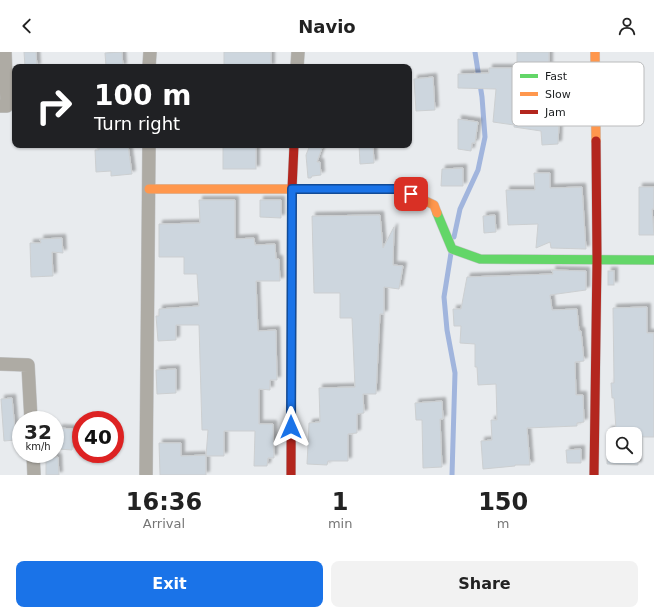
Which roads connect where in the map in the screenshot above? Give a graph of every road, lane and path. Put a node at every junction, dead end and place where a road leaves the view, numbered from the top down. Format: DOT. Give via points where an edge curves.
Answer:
graph roads {
  1 [pos="5,52"];
  2 [pos="150,52"];
  3 [pos="298,52"];
  4 [pos="595,52"];
  5 [pos="595,62"];
  6 [pos="149,64"];
  7 [pos="297,64"];
  8 [pos="0,106"];
  9 [pos="596,126"];
  10 [pos="149,148"];
  11 [pos="294,148"];
  12 [pos="149,189"];
  13 [pos="292,189"];
  14 [pos="597,260"];
  15 [pos="654,260"];
  16 [pos="0,364"];
  17 [pos="31,411"];
  18 [pos="33,463"];
  19 [pos="34,475"];
  20 [pos="146,475"];
  21 [pos="291,475"];
  22 [pos="594,475"];
  1 -- 8 [label="street" via="6,106"];
  2 -- 6 [label="street"];
  3 -- 7 [label="street"];
  4 -- 5 [label="street"];
  9 -- 14 [label="street"];
  10 -- 12 [label="street"];
  11 -- 13 [label="street"];
  12 -- 13 [label="street"];
  12 -- 20 [label="street"];
  13 -- 14 [label="street" via="400,189 434,205 452,249 480,259"];
  13 -- 21 [label="street"];
  14 -- 15 [label="street"];
  14 -- 22 [label="street"];
  16 -- 17 [label="street" via="28,365"];
  18 -- 19 [label="street"];
}
